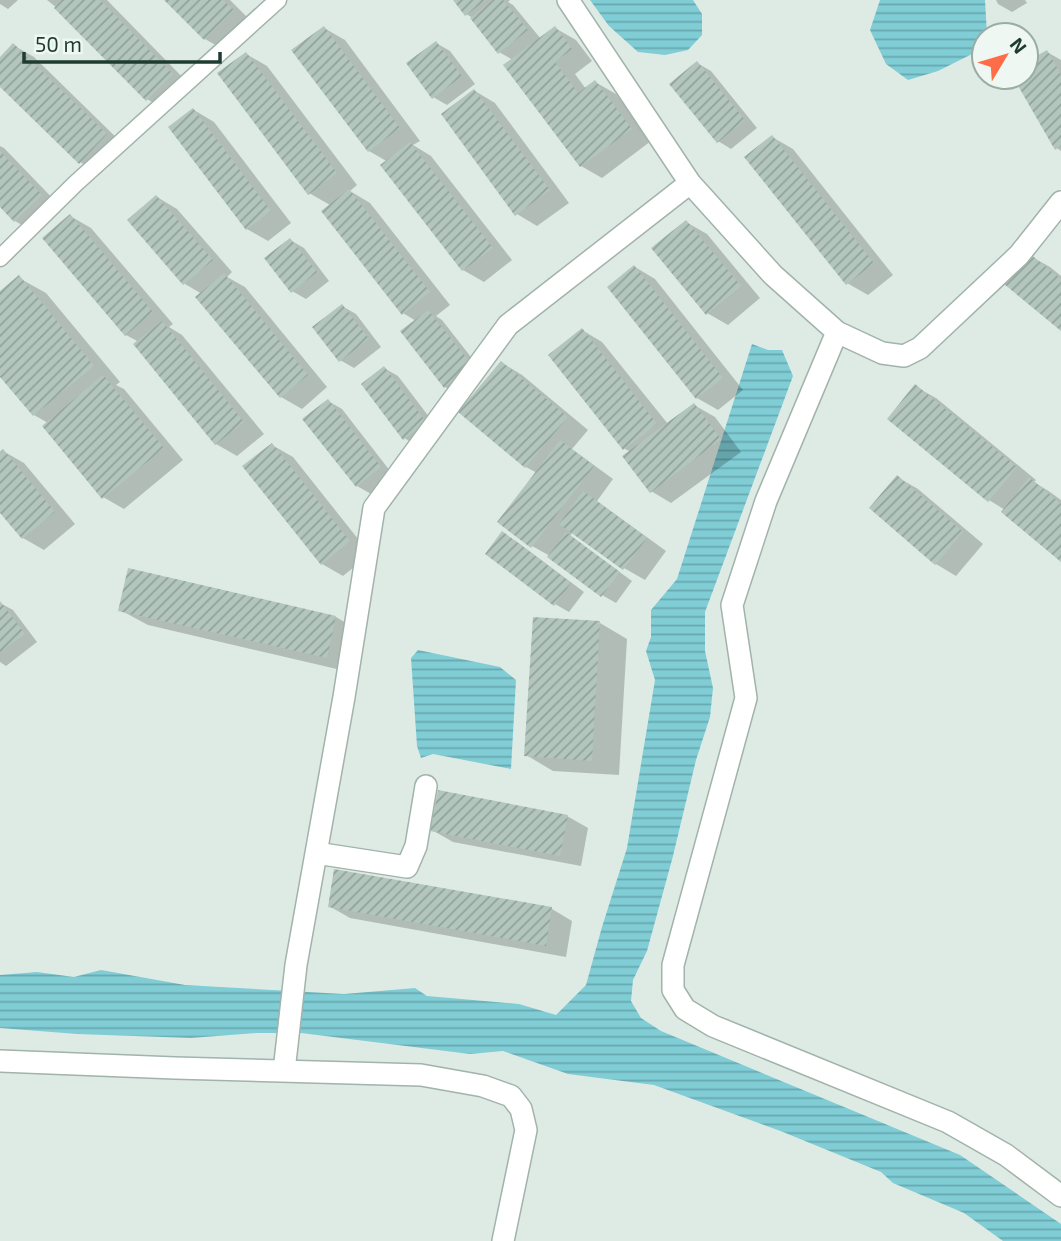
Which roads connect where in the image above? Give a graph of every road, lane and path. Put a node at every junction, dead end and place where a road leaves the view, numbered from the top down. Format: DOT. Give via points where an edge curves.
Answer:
graph roads {
  1 [pos="278,0"];
  2 [pos="568,0"];
  3 [pos="690,183"];
  4 [pos="1061,202"];
  5 [pos="0,258"];
  6 [pos="837,332"];
  7 [pos="426,786"];
  8 [pos="316,853"];
  9 [pos="0,1061"];
  10 [pos="285,1071"];
  11 [pos="1061,1196"];
  12 [pos="503,1241"];
  1 -- 5 [label="lane"];
  2 -- 3 [label="street"];
  3 -- 6 [label="street" via="773,275"];
  3 -- 8 [label="street" via="508,325 374,508"];
  4 -- 6 [label="street" via="1019,255 920,348 904,356 882,353"];
  6 -- 11 [label="street" via="765,501 732,605 746,698 673,965 673,990 685,1009 713,1026 948,1122 1006,1155"];
  7 -- 8 [label="street" via="416,846 407,867"];
  8 -- 10 [label="street" via="296,965"];
  9 -- 10 [label="street"];
  10 -- 12 [label="street" via="421,1075 511,1096 526,1130"];
}
